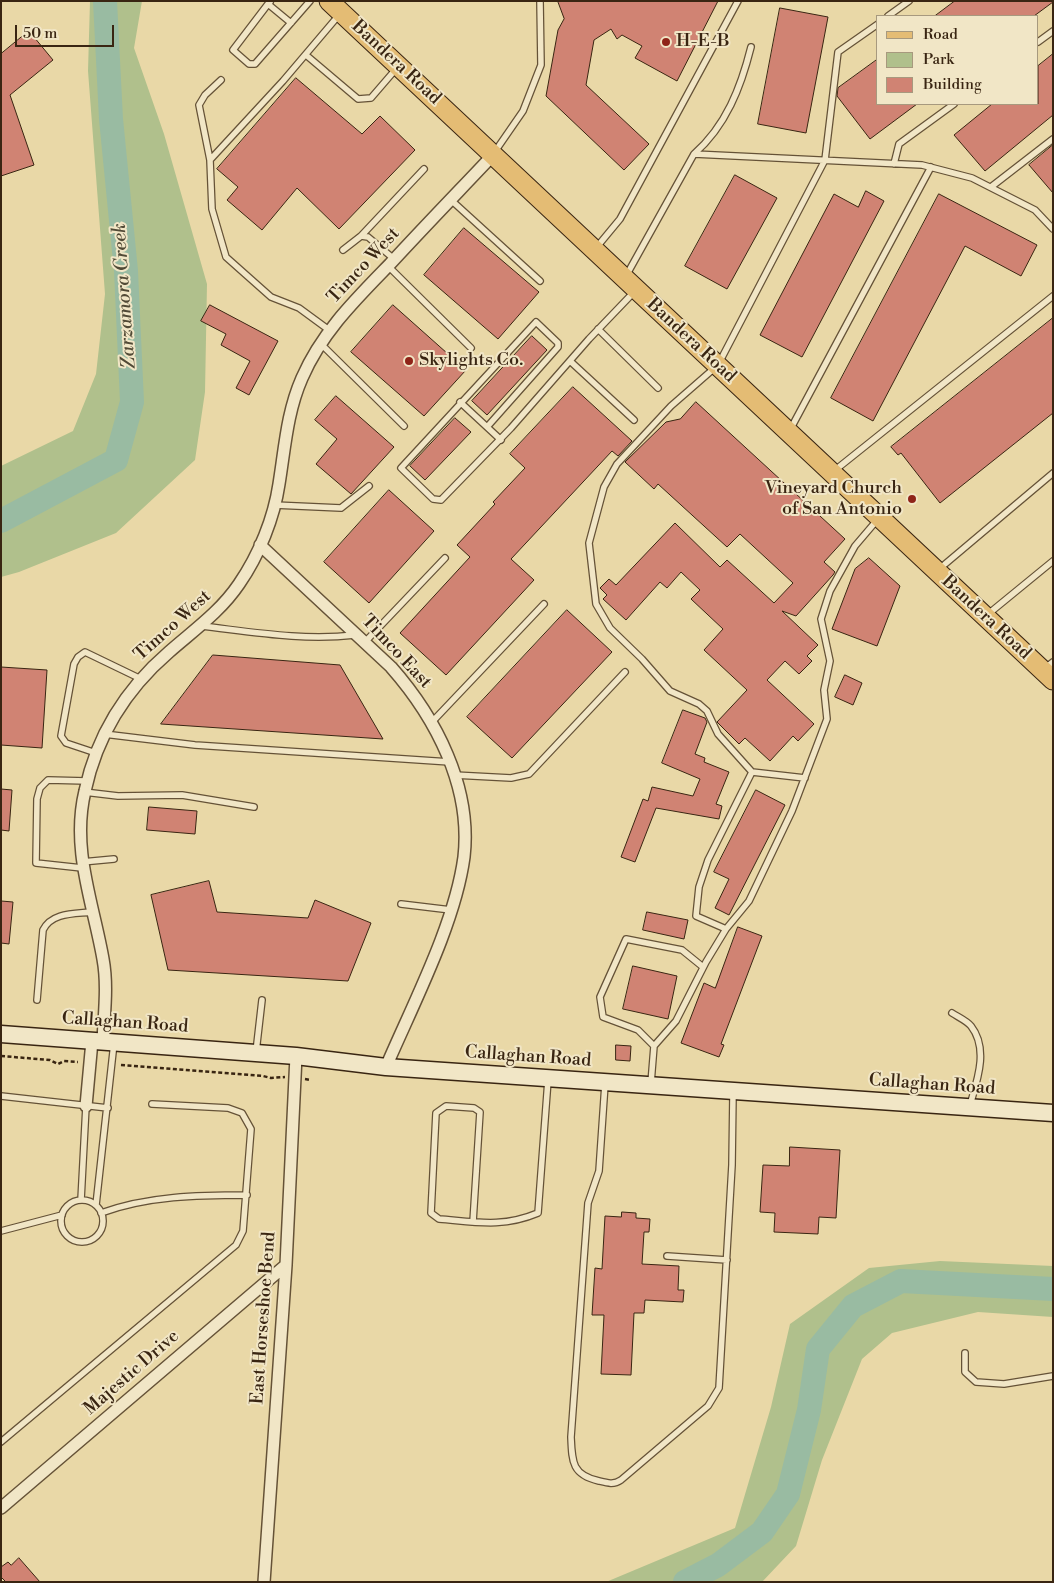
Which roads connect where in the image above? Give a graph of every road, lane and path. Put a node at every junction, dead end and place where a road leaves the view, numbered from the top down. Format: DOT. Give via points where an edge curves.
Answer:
graph roads {
  1 [pos="310,1"];
  2 [pos="540,1"];
  3 [pos="738,1"];
  4 [pos="909,1"];
  5 [pos="269,3"];
  6 [pos="336,7"];
  7 [pos="889,15"];
  8 [pos="291,23"];
  9 [pos="876,25"];
  10 [pos="1053,32"];
  11 [pos="1039,41"];
  12 [pos="751,47"];
  13 [pos="306,55"];
  14 [pos="399,66"];
  15 [pos="221,80"];
  16 [pos="953,105"];
  17 [pos="1053,139"];
  18 [pos="694,154"];
  19 [pos="493,155"];
  20 [pos="210,160"];
  21 [pos="825,160"];
  22 [pos="894,164"];
  23 [pos="930,168"];
  24 [pos="424,170"];
  25 [pos="991,188"];
  26 [pos="450,200"];
  27 [pos="1053,229"];
  28 [pos="361,236"];
  29 [pos="343,250"];
  30 [pos="595,250"];
  31 [pos="391,263"];
  32 [pos="540,281"];
  33 [pos="631,284"];
  34 [pos="1053,296"];
  35 [pos="598,329"];
  36 [pos="329,330"];
  37 [pos="320,343"];
  38 [pos="471,348"];
  39 [pos="570,361"];
  40 [pos="718,365"];
  41 [pos="658,388"];
  42 [pos="460,402"];
  43 [pos="634,420"];
  44 [pos="404,426"];
  45 [pos="487,427"];
  46 [pos="789,432"];
  47 [pos="501,440"];
  48 [pos="832,472"];
  49 [pos="1053,473"];
  50 [pos="369,486"];
  51 [pos="274,505"];
  52 [pos="880,517"];
  53 [pos="260,545"];
  54 [pos="445,558"];
  55 [pos="1053,561"];
  56 [pos="937,571"];
  57 [pos="544,604"];
  58 [pos="986,617"];
  59 [pos="201,626"];
  60 [pos="361,638"];
  61 [pos="1049,671"];
  62 [pos="625,672"];
  63 [pos="141,679"];
  64 [pos="432,722"];
  65 [pos="104,734"];
  66 [pos="96,753"];
  67 [pos="450,762"];
  68 [pos="752,772"];
  69 [pos="454,774"];
  70 [pos="805,778"];
  71 [pos="86,787"];
  72 [pos="254,807"];
  73 [pos="114,858"];
  74 [pos="82,865"];
  75 [pos="401,904"];
  76 [pos="451,910"];
  77 [pos="92,912"];
  78 [pos="726,929"];
  79 [pos="703,967"];
  80 [pos="37,1000"];
  81 [pos="262,1000"];
  82 [pos="952,1013"];
  83 [pos="1,1034"];
  84 [pos="103,1042"];
  85 [pos="654,1046"];
  86 [pos="256,1054"];
  87 [pos="1,1056"];
  88 [pos="296,1056"];
  89 [pos="77,1062"];
  90 [pos="119,1064"];
  91 [pos="386,1067"];
  92 [pos="281,1077"];
  93 [pos="548,1078"];
  94 [pos="605,1082"];
  95 [pos="651,1085"];
  96 [pos="733,1091"];
  97 [pos="1,1096"];
  98 [pos="152,1104"];
  99 [pos="86,1106"];
  100 [pos="969,1107"];
  101 [pos="108,1108"];
  102 [pos="1053,1113"];
  103 [pos="247,1196"];
  104 [pos="81,1200"];
  105 [pos="96,1205"];
  106 [pos="101,1213"];
  107 [pos="62,1215"];
  108 [pos="473,1222"];
  109 [pos="1,1231"];
  110 [pos="667,1256"];
  111 [pos="727,1260"];
  112 [pos="286,1265"];
  113 [pos="965,1353"];
  114 [pos="1053,1376"];
  115 [pos="1,1442"];
  116 [pos="1,1508"];
  117 [pos="264,1582"];
  1 -- 8 [label="lane"];
  2 -- 19 [label="lane" via="541,65 523,111"];
  3 -- 30 [label="lane" via="620,219"];
  4 -- 7 [label="lane"];
  5 -- 8 [label="lane"];
  5 -- 8 [label="lane" via="233,50 249,64 255,64"];
  6 -- 13 [label="lane"];
  6 -- 14 [label="main road, Bandera Road"];
  9 -- 21 [label="lane" via="838,52"];
  10 -- 11 [label="lane"];
  12 -- 18 [label="lane" via="743,80 731,105 709,141"];
  13 -- 14 [label="lane" via="358,99 371,98"];
  13 -- 20 [label="lane"];
  14 -- 19 [label="main road, Bandera Road"];
  15 -- 20 [label="lane" via="199,105"];
  16 -- 22 [label="lane" via="899,144"];
  17 -- 25 [label="lane"];
  18 -- 21 [label="lane"];
  18 -- 33 [label="lane"];
  19 -- 26 [label="street, Timco West"];
  19 -- 30 [label="main road, Bandera Road"];
  20 -- 36 [label="lane" via="212,209 226,257 271,298 299,308"];
  21 -- 22 [label="lane"];
  21 -- 40 [label="lane"];
  22 -- 23 [label="lane"];
  23 -- 25 [label="lane" via="972,178"];
  23 -- 46 [label="lane"];
  24 -- 28 [label="lane"];
  25 -- 27 [label="lane" via="1035,210"];
  26 -- 31 [label="street, Timco West"];
  26 -- 32 [label="lane"];
  28 -- 29 [label="lane"];
  28 -- 31 [label="lane" via="368,238"];
  30 -- 33 [label="main road, Bandera Road"];
  31 -- 36 [label="street, Timco West"];
  31 -- 38 [label="lane"];
  33 -- 35 [label="lane"];
  33 -- 40 [label="main road, Bandera Road"];
  34 -- 48 [label="lane"];
  35 -- 39 [label="lane"];
  35 -- 41 [label="lane"];
  36 -- 37 [label="street, Timco West"];
  37 -- 44 [label="lane"];
  37 -- 51 [label="street, Timco West" via="293,403"];
  39 -- 43 [label="lane"];
  39 -- 47 [label="lane"];
  40 -- 46 [label="main road, Bandera Road"];
  40 -- 68 [label="lane" via="670,406 617,464 595,513 589,552 596,604 610,628 670,691 707,711 718,734"];
  42 -- 45 [label="lane"];
  42 -- 45 [label="lane" via="533,322 538,323 558,347"];
  42 -- 47 [label="lane" via="401,466 402,470 433,498 440,500"];
  45 -- 47 [label="lane"];
  46 -- 48 [label="main road, Bandera Road"];
  48 -- 52 [label="main road, Bandera Road"];
  49 -- 56 [label="lane"];
  50 -- 51 [label="lane" via="341,508"];
  51 -- 53 [label="street, Timco West"];
  52 -- 56 [label="main road, Bandera Road"];
  52 -- 70 [label="lane" via="855,546 830,591 821,619 830,661 824,690 827,719"];
  53 -- 59 [label="street, Timco West" via="240,583"];
  53 -- 60 [label="street, Timco East"];
  54 -- 60 [label="lane"];
  55 -- 58 [label="lane"];
  56 -- 58 [label="main road, Bandera Road"];
  57 -- 64 [label="lane"];
  58 -- 61 [label="main road, Bandera Road"];
  59 -- 60 [label="lane" via="304,638"];
  59 -- 63 [label="street, Timco West" via="170,650"];
  60 -- 64 [label="street, Timco East" via="409,688"];
  62 -- 69 [label="lane" via="529,774 510,778"];
  63 -- 65 [label="street, Timco West" via="127,695"];
  63 -- 66 [label="lane" via="85,652 78,657 61,736 66,743"];
  64 -- 67 [label="street, Timco East"];
  65 -- 66 [label="street, Timco West"];
  65 -- 67 [label="lane" via="195,745"];
  66 -- 71 [label="street, Timco West"];
  67 -- 69 [label="street, Timco East"];
  68 -- 70 [label="lane"];
  68 -- 78 [label="lane" via="698,887 696,916"];
  69 -- 76 [label="street, Timco East" via="462,805 464,855"];
  70 -- 78 [label="lane" via="749,901"];
  71 -- 72 [label="lane" via="118,796 182,796"];
  71 -- 74 [label="street, Timco West" via="80,820"];
  71 -- 74 [label="lane" via="48,780 40,788 37,799 36,863"];
  73 -- 74 [label="lane"];
  74 -- 77 [label="street, Timco West"];
  75 -- 76 [label="lane"];
  76 -- 91 [label="street, Timco East"];
  77 -- 80 [label="lane" via="53,918 46,924"];
  77 -- 84 [label="street, Timco West" via="106,980"];
  78 -- 79 [label="lane"];
  79 -- 85 [label="lane" via="676,1021"];
  79 -- 85 [label="lane" via="682,950 626,939 600,997 603,1017 638,1030"];
  81 -- 86 [label="lane"];
  82 -- 100 [label="lane" via="971,1025 978,1039 981,1062"];
  83 -- 84 [label="main road, Callaghan Road"];
  84 -- 86 [label="main road, Callaghan Road"];
  84 -- 99 [label="street, Timco West"];
  84 -- 101 [label="lane"];
  85 -- 95 [label="lane"];
  86 -- 88 [label="main road, Callaghan Road"];
  87 -- 89 [label="path" via="50,1060 58,1064"];
  88 -- 91 [label="main road, Callaghan Road"];
  88 -- 112 [label="street, East Horseshoe Bend"];
  90 -- 92 [label="path"];
  91 -- 93 [label="main road, Callaghan Road"];
  93 -- 94 [label="main road, Callaghan Road"];
  93 -- 108 [label="lane" via="538,1213 500,1224"];
  94 -- 95 [label="main road, Callaghan Road"];
  94 -- 111 [label="lane" via="599,1171 588,1203 571,1437 573,1461 585,1477 617,1482 716,1396 721,1369"];
  95 -- 96 [label="main road, Callaghan Road"];
  96 -- 100 [label="main road, Callaghan Road"];
  96 -- 111 [label="lane"];
  97 -- 99 [label="lane"];
  98 -- 103 [label="lane" via="228,1108 242,1113 251,1129"];
  99 -- 101 [label="lane"];
  99 -- 104 [label="lane"];
  100 -- 102 [label="main road, Callaghan Road"];
  101 -- 105 [label="lane"];
  103 -- 106 [label="lane" via="195,1195 116,1207"];
  103 -- 115 [label="lane" via="243,1232 236,1246"];
  104 -- 105 [label="lane"];
  104 -- 107 [label="lane" via="70,1204"];
  105 -- 106 [label="lane"];
  106 -- 107 [label="lane" via="101,1230 84,1241 66,1234"];
  107 -- 109 [label="lane"];
  108 -- 108 [label="lane" via="439,1219 431,1213 436,1113 446,1106 474,1108 480,1112"];
  110 -- 111 [label="lane"];
  112 -- 116 [label="street, Majestic Drive"];
  112 -- 117 [label="street, East Horseshoe Bend"];
  113 -- 114 [label="lane" via="965,1372 976,1382 1004,1384"];
}
